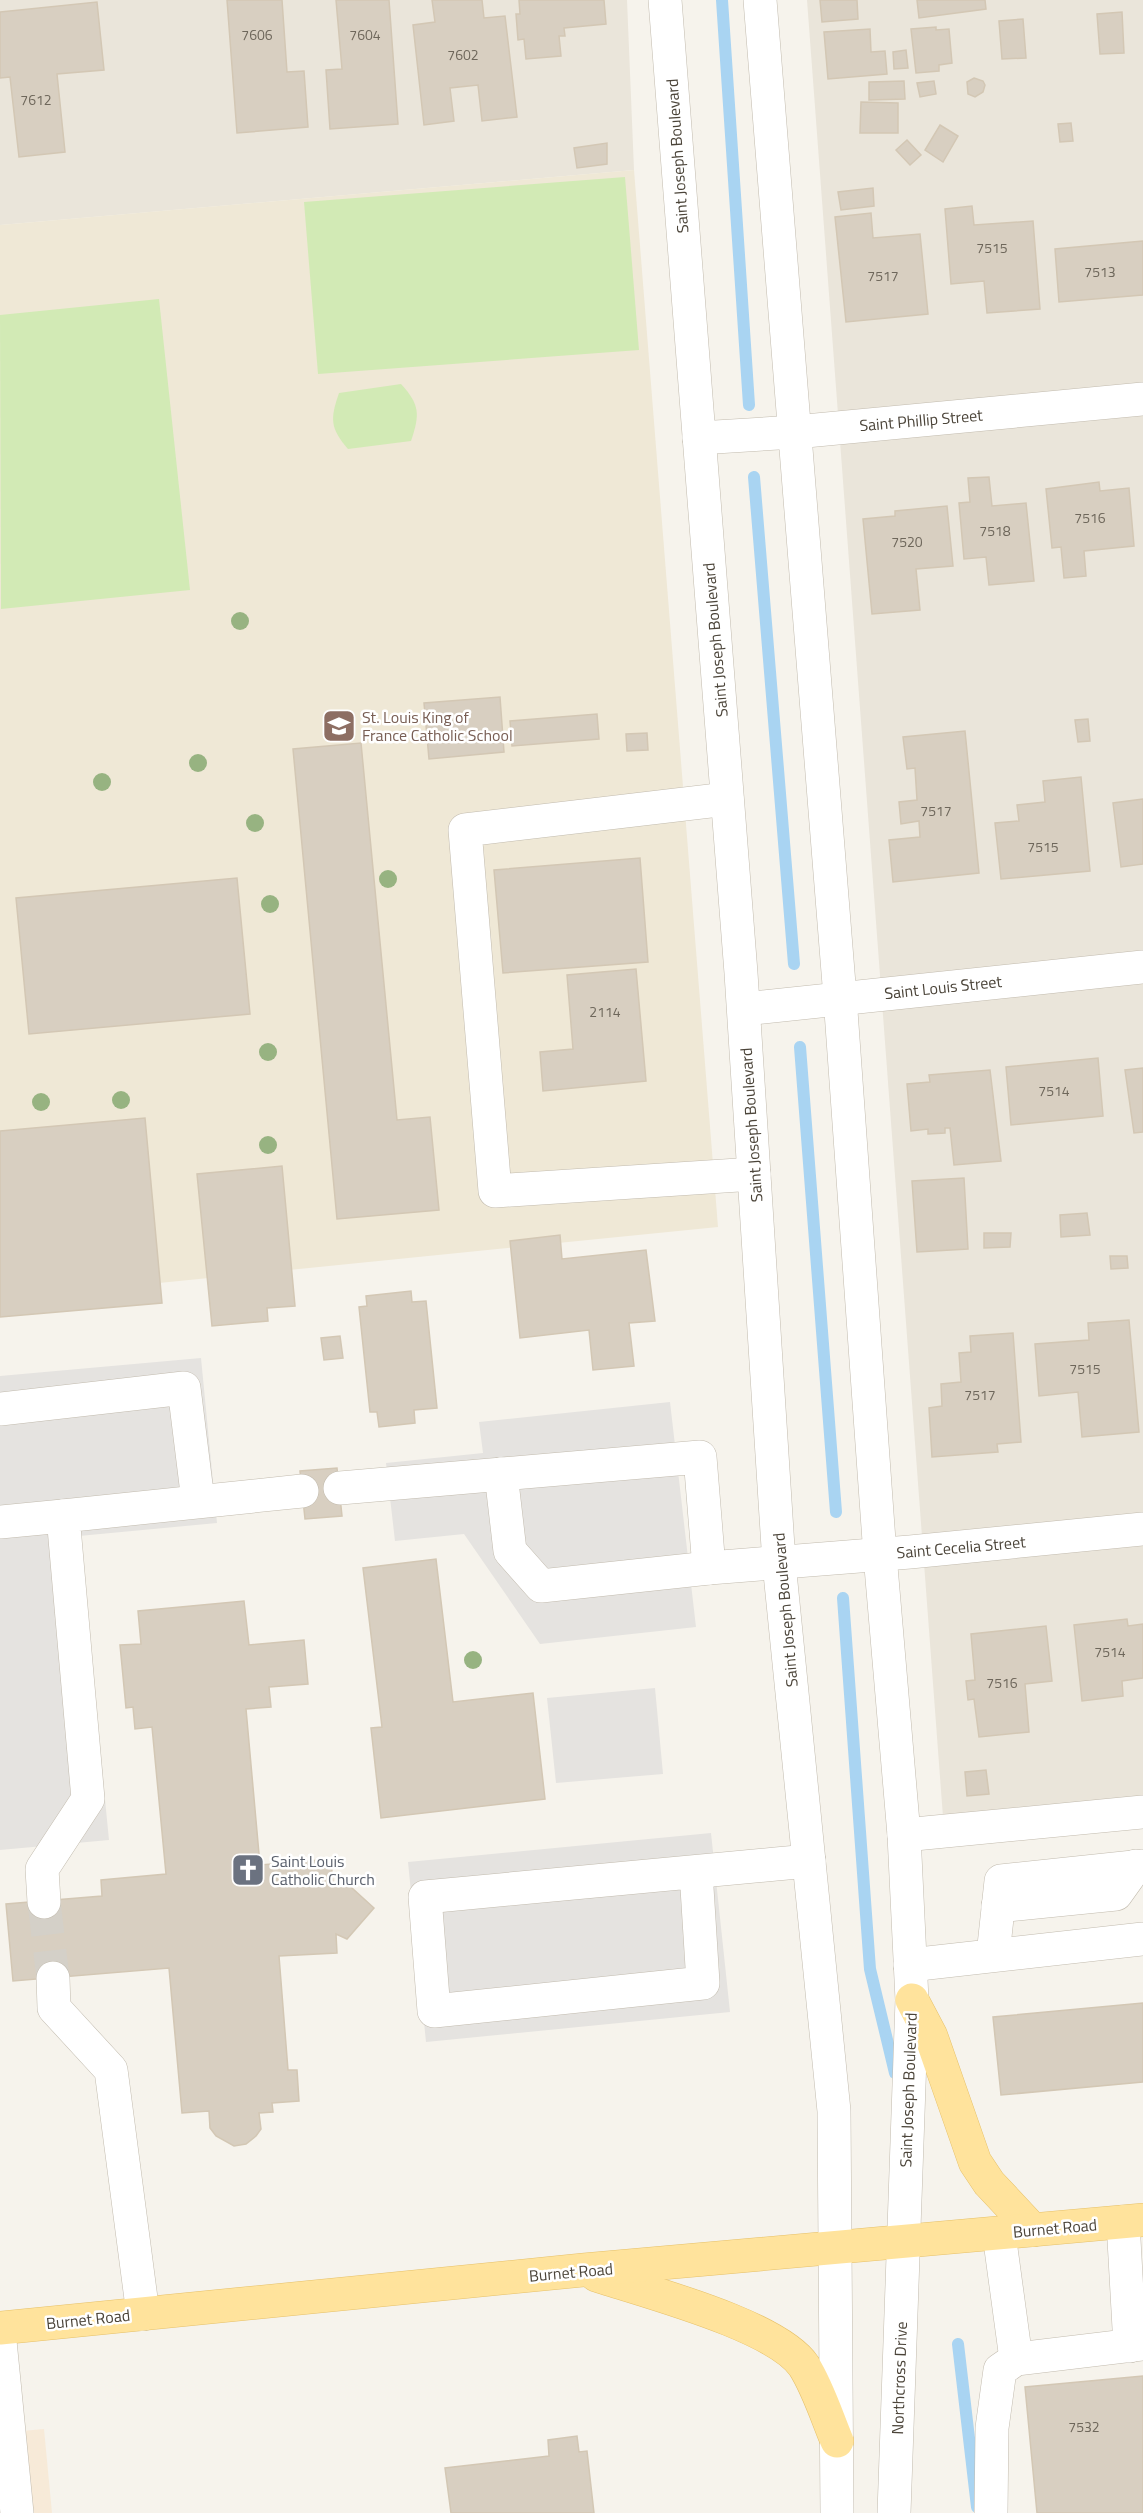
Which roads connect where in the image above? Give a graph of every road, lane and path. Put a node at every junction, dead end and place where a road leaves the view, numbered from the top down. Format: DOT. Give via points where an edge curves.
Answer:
graph roads {
  1 [pos="665,0"];
  2 [pos="760,0"];
  3 [pos="1143,399"];
  4 [pos="795,432"];
  5 [pos="699,438"];
  6 [pos="728,799"];
  7 [pos="1143,967"];
  8 [pos="840,997"];
  9 [pos="744,1009"];
  10 [pos="754,1174"];
  11 [pos="0,1409"];
  12 [pos="501,1474"];
  13 [pos="340,1488"];
  14 [pos="302,1491"];
  15 [pos="198,1501"];
  16 [pos="63,1516"];
  17 [pos="0,1522"];
  18 [pos="1143,1529"];
  19 [pos="880,1554"];
  20 [pos="779,1563"];
  21 [pos="710,1568"];
  22 [pos="1143,1812"];
  23 [pos="904,1835"];
  24 [pos="809,1861"];
  25 [pos="1140,1866"];
  26 [pos="696,1872"];
  27 [pos="45,1902"];
  28 [pos="1143,1939"];
  29 [pos="993,1954"];
  30 [pos="910,1965"];
  31 [pos="53,1978"];
  32 [pos="912,2000"];
  33 [pos="1133,2221"];
  34 [pos="1033,2230"];
  35 [pos="999,2234"];
  36 [pos="902,2242"];
  37 [pos="833,2249"];
  38 [pos="583,2270"];
  39 [pos="143,2314"];
  40 [pos="0,2328"];
  41 [pos="0,2341"];
  42 [pos="1137,2345"];
  43 [pos="1016,2359"];
  44 [pos="837,2441"];
  45 [pos="17,2513"];
  46 [pos="837,2513"];
  47 [pos="894,2513"];
  48 [pos="991,2513"];
  1 -- 5 [label="street, Saint Joseph Boulevard"];
  2 -- 4 [label="street, Saint Joseph Boulevard"];
  3 -- 4 [label="street, Saint Phillip Street"];
  4 -- 5 [label="street, Saint Phillip Street"];
  4 -- 8 [label="street, Saint Joseph Boulevard"];
  5 -- 6 [label="street, Saint Joseph Boulevard"];
  6 -- 9 [label="street, Saint Joseph Boulevard"];
  6 -- 10 [label="street" via="465,830 495,1191"];
  7 -- 8 [label="street, Saint Louis Street"];
  8 -- 9 [label="street, Saint Louis Street"];
  8 -- 19 [label="street, Saint Joseph Boulevard"];
  9 -- 10 [label="street, Saint Joseph Boulevard"];
  10 -- 20 [label="street, Saint Joseph Boulevard"];
  11 -- 15 [label="street" via="184,1388"];
  12 -- 13 [label="street"];
  12 -- 21 [label="street, Saint Cecelia Street" via="510,1551 541,1586"];
  12 -- 21 [label="street" via="700,1457"];
  14 -- 15 [label="street"];
  15 -- 16 [label="street"];
  16 -- 17 [label="street"];
  16 -- 27 [label="street" via="88,1799 42,1869"];
  18 -- 19 [label="street, Saint Cecelia Street"];
  19 -- 20 [label="street, Saint Cecelia Street"];
  19 -- 23 [label="street, Saint Joseph Boulevard"];
  20 -- 21 [label="street, Saint Cecelia Street"];
  20 -- 24 [label="street, Saint Joseph Boulevard"];
  22 -- 23 [label="street"];
  23 -- 30 [label="street, Saint Joseph Boulevard"];
  24 -- 26 [label="street"];
  24 -- 37 [label="street, Saint Joseph Boulevard" via="834,2111"];
  25 -- 29 [label="street" via="1001,1881"];
  26 -- 26 [label="street" via="425,1897 434,2011 704,1983"];
  28 -- 29 [label="street"];
  29 -- 30 [label="street"];
  30 -- 32 [label="street, Saint Joseph Boulevard"];
  31 -- 39 [label="street" via="54,2008 111,2070"];
  32 -- 34 [label="main road" via="931,2036 975,2162"];
  32 -- 36 [label="street, Saint Joseph Boulevard"];
  33 -- 34 [label="main road, Burnet Road"];
  33 -- 42 [label="street"];
  34 -- 35 [label="main road, Burnet Road"];
  35 -- 36 [label="main road, Burnet Road"];
  35 -- 43 [label="street"];
  36 -- 37 [label="main road, Burnet Road"];
  36 -- 47 [label="street, Northcross Drive"];
  37 -- 38 [label="main road, Burnet Road"];
  37 -- 44 [label="street"];
  38 -- 39 [label="main road, Burnet Road"];
  38 -- 44 [label="main road" via="760,2331 786,2346 804,2366"];
  39 -- 40 [label="main road, Burnet Road"];
  41 -- 45 [label="street"];
  42 -- 43 [label="street"];
  43 -- 48 [label="street" via="1000,2370 992,2428"];
  44 -- 46 [label="street"];
}
